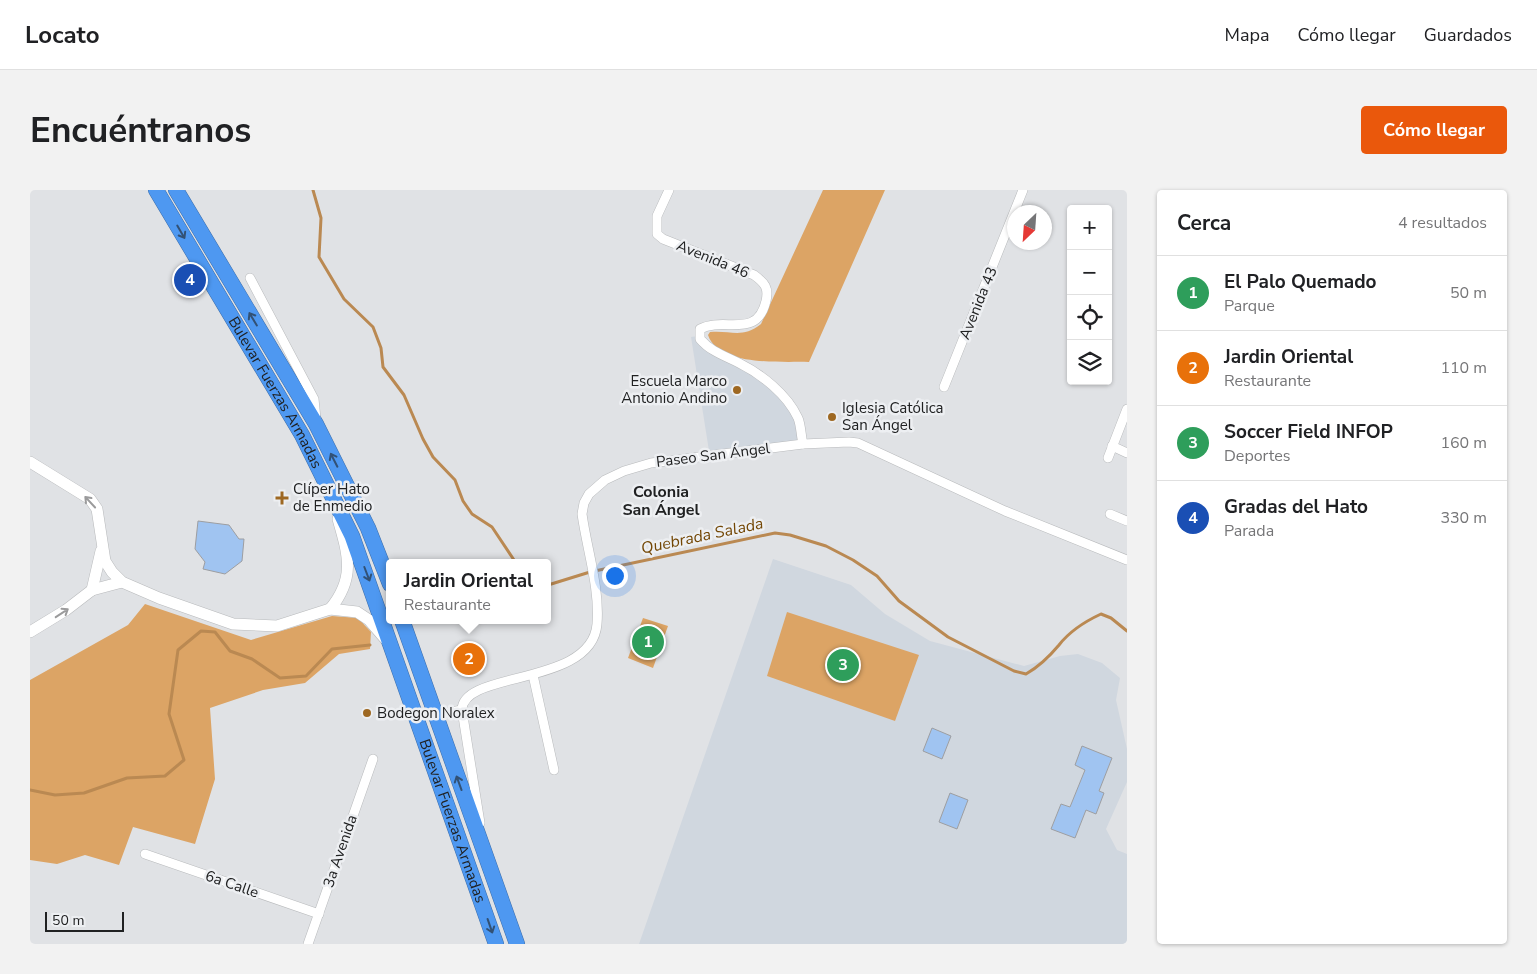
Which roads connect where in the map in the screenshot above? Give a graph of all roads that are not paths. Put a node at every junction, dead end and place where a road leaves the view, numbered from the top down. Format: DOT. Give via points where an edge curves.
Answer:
graph roads {
  1 [pos="156,190"];
  2 [pos="176,190"];
  3 [pos="670,190"];
  4 [pos="1023,190"];
  5 [pos="250,278"];
  6 [pos="944,387"];
  7 [pos="1127,409"];
  8 [pos="316,424"];
  9 [pos="803,444"];
  10 [pos="1112,446"];
  11 [pos="1127,453"];
  12 [pos="1108,458"];
  13 [pos="30,462"];
  14 [pos="332,494"];
  15 [pos="1110,514"];
  16 [pos="1127,521"];
  17 [pos="102,547"];
  18 [pos="1127,560"];
  19 [pos="386,574"];
  20 [pos="122,582"];
  21 [pos="92,590"];
  22 [pos="330,609"];
  23 [pos="403,624"];
  24 [pos="30,632"];
  25 [pos="393,648"];
  26 [pos="533,675"];
  27 [pos="462,710"];
  28 [pos="434,715"];
  29 [pos="372,759"];
  30 [pos="554,770"];
  31 [pos="145,854"];
  32 [pos="484,855"];
  33 [pos="319,914"];
  34 [pos="308,944"];
  35 [pos="496,944"];
  36 [pos="517,944"];
  1 -- 14 [label="highway, Bulevar Fuerzas Armadas, one-way" via="302,435"];
  8 -- 2 [label="highway, Bulevar Fuerzas Armadas, one-way"];
  3 -- 9 [label="street, Avenida 46" via="657,216 657,234 662,239 754,275 764,282 768,291 764,308 756,320 744,325 706,326 700,329 700,339 711,350 764,379 779,392 798,418"];
  4 -- 6 [label="street, Avenida 43"];
  5 -- 8 [label="street" via="314,399"];
  7 -- 10 [label="street"];
  19 -- 8 [label="highway, Bulevar Fuerzas Armadas, one-way" via="368,528"];
  9 -- 18 [label="street, Paseo San Ángel" via="858,443 1005,511"];
  9 -- 26 [label="street, Paseo San Ángel" via="651,463 605,480 589,494 582,514 596,591 597,625 586,647 575,658"];
  10 -- 11 [label="street"];
  10 -- 12 [label="street"];
  17 -- 13 [label="street, one-way" via="97,509 90,499"];
  14 -- 22 [label="street" via="349,557 343,590"];
  14 -- 25 [label="highway, Bulevar Fuerzas Armadas, one-way" via="352,536"];
  15 -- 16 [label="street"];
  17 -- 20 [label="street" via="108,566"];
  17 -- 21 [label="street"];
  20 -- 21 [label="street"];
  20 -- 22 [label="street" via="233,624 277,626"];
  24 -- 21 [label="street, one-way"];
  22 -- 25 [label="street" via="362,614"];
  23 -- 28 [label="highway, Bulevar Fuerzas Armadas"];
  25 -- 35 [label="highway, Bulevar Fuerzas Armadas, one-way"];
  26 -- 27 [label="street, Paseo San Ángel" via="476,689 464,700"];
  26 -- 30 [label="street"];
  27 -- 28 [label="street"];
  27 -- 32 [label="street"];
  32 -- 28 [label="highway, Bulevar Fuerzas Armadas, one-way"];
  29 -- 33 [label="street, 3a Avenida"];
  31 -- 33 [label="street, 6a Calle"];
  32 -- 36 [label="highway, Bulevar Fuerzas Armadas"];
  33 -- 34 [label="street, 3a Avenida"];
}
